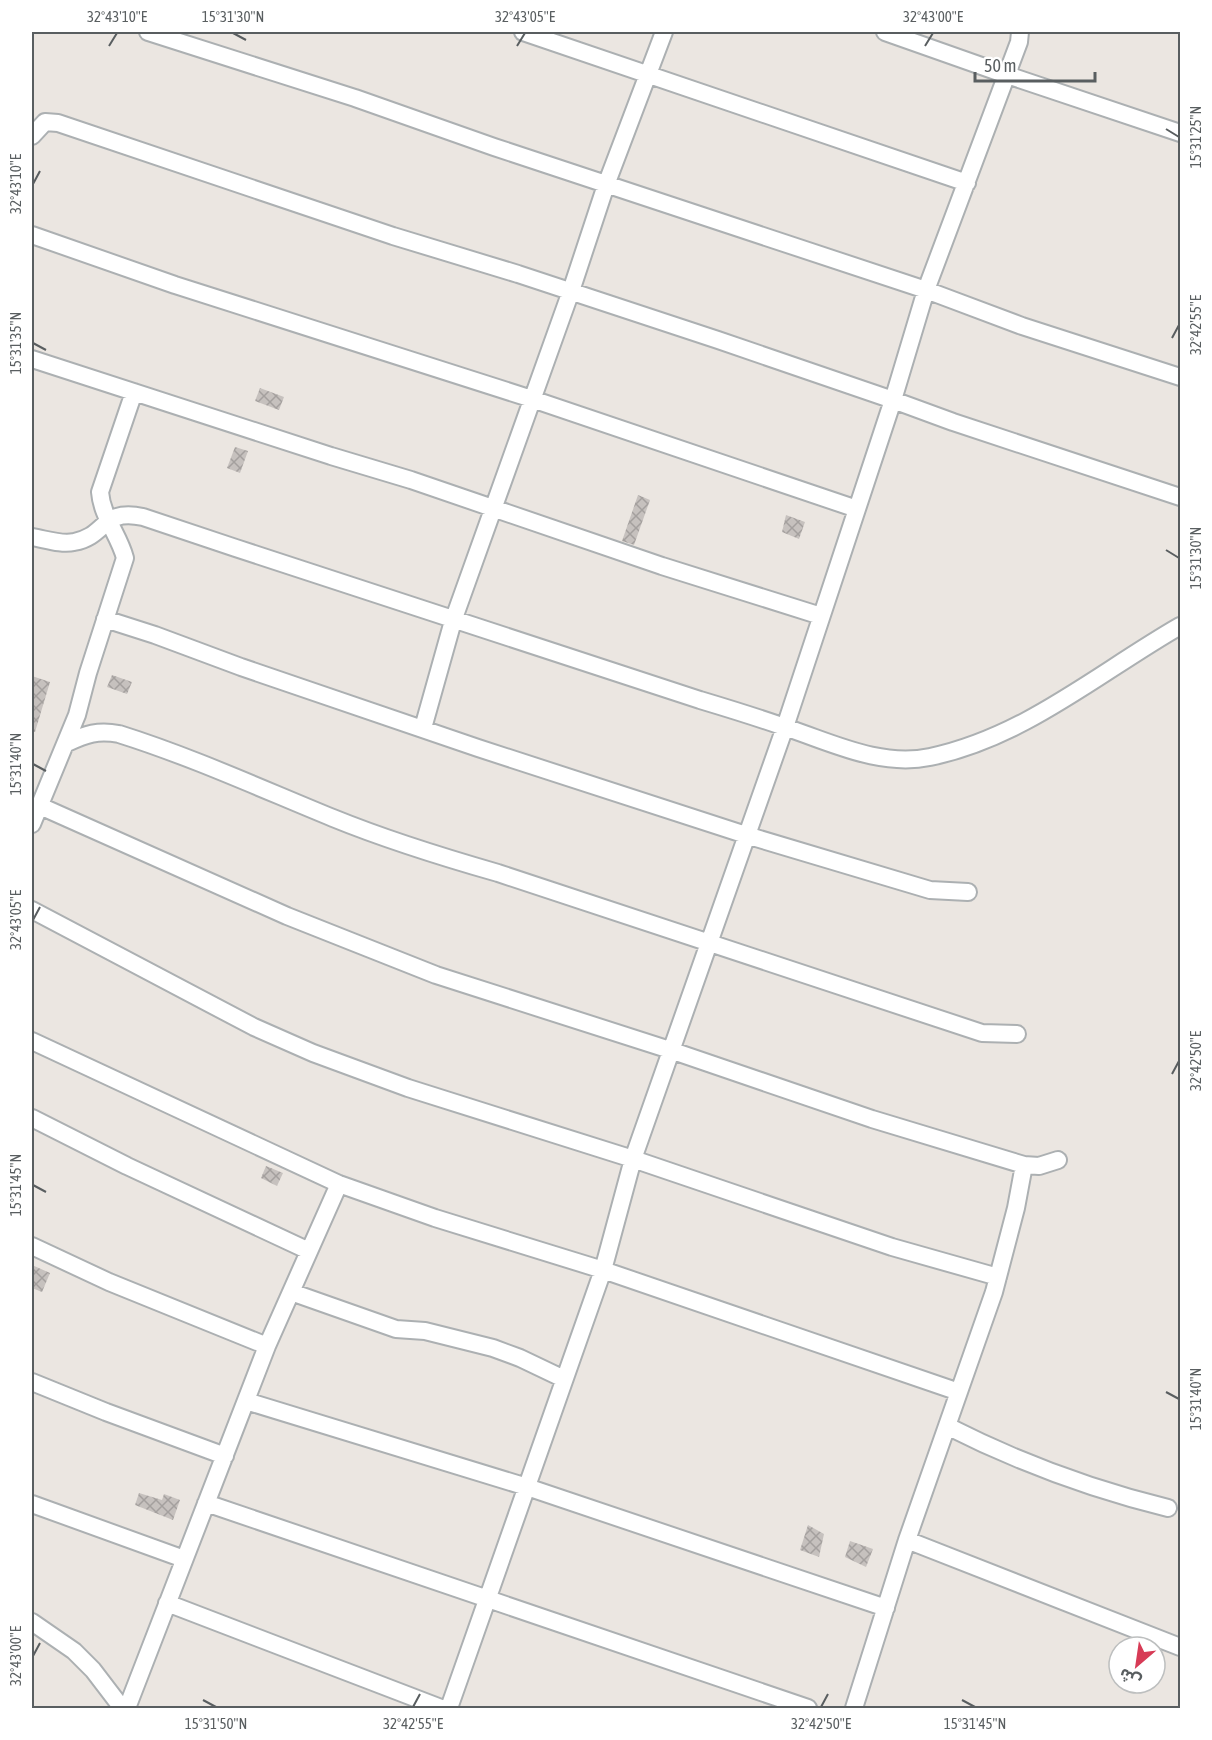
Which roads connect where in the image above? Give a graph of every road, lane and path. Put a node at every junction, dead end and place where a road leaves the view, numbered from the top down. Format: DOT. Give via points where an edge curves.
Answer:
graph roads {
  1 [pos="148,32"];
  2 [pos="523,32"];
  3 [pos="664,32"];
  4 [pos="885,32"];
  5 [pos="1020,32"];
  6 [pos="648,74"];
  7 [pos="1007,75"];
  8 [pos="1180,133"];
  9 [pos="32,136"];
  10 [pos="967,183"];
  11 [pos="606,185"];
  12 [pos="32,235"];
  13 [pos="926,290"];
  14 [pos="571,291"];
  15 [pos="32,359"];
  16 [pos="1180,377"];
  17 [pos="134,392"];
  18 [pos="532,399"];
  19 [pos="893,400"];
  20 [pos="1180,497"];
  21 [pos="494,507"];
  22 [pos="857,509"];
  23 [pos="108,521"];
  24 [pos="32,537"];
  25 [pos="821,616"];
  26 [pos="105,619"];
  27 [pos="453,621"];
  28 [pos="1180,626"];
  29 [pos="784,727"];
  30 [pos="423,728"];
  31 [pos="67,743"];
  32 [pos="40,806"];
  33 [pos="32,824"];
  34 [pos="746,835"];
  35 [pos="968,892"];
  36 [pos="32,910"];
  37 [pos="708,943"];
  38 [pos="1017,1034"];
  39 [pos="32,1041"];
  40 [pos="670,1050"];
  41 [pos="32,1118"];
  42 [pos="633,1159"];
  43 [pos="1058,1160"];
  44 [pos="1023,1165"];
  45 [pos="339,1184"];
  46 [pos="32,1246"];
  47 [pos="309,1251"];
  48 [pos="603,1270"];
  49 [pos="998,1277"];
  50 [pos="291,1292"];
  51 [pos="267,1346"];
  52 [pos="564,1379"];
  53 [pos="32,1382"];
  54 [pos="959,1392"];
  55 [pos="246,1401"];
  56 [pos="946,1426"];
  57 [pos="225,1456"];
  58 [pos="527,1487"];
  59 [pos="206,1503"];
  60 [pos="32,1504"];
  61 [pos="1168,1508"];
  62 [pos="907,1540"];
  63 [pos="184,1559"];
  64 [pos="487,1598"];
  65 [pos="167,1603"];
  66 [pos="886,1608"];
  67 [pos="32,1622"];
  68 [pos="1180,1647"];
  69 [pos="125,1708"];
  70 [pos="441,1708"];
  71 [pos="449,1708"];
  72 [pos="808,1708"];
  73 [pos="854,1708"];
  1 -- 11 [label="street"];
  2 -- 6 [label="street"];
  3 -- 6 [label="street"];
  4 -- 7 [label="street"];
  5 -- 7 [label="street"];
  6 -- 10 [label="street"];
  6 -- 11 [label="street"];
  7 -- 8 [label="street"];
  7 -- 10 [label="street"];
  9 -- 14 [label="street" via="45,122 58,123 393,236"];
  10 -- 13 [label="street"];
  11 -- 13 [label="street"];
  11 -- 14 [label="street"];
  12 -- 18 [label="street" via="186,289"];
  13 -- 16 [label="street"];
  13 -- 19 [label="street"];
  14 -- 18 [label="street"];
  14 -- 19 [label="street"];
  15 -- 17 [label="street"];
  17 -- 21 [label="street"];
  17 -- 23 [label="street" via="100,492"];
  18 -- 21 [label="street"];
  18 -- 22 [label="street"];
  19 -- 20 [label="street"];
  19 -- 22 [label="street"];
  21 -- 25 [label="street"];
  21 -- 27 [label="street"];
  22 -- 25 [label="street"];
  23 -- 24 [label="street" via="85,539 72,543"];
  23 -- 26 [label="street" via="125,558"];
  23 -- 27 [label="street" via="127,513 143,517"];
  25 -- 29 [label="street"];
  26 -- 30 [label="street"];
  26 -- 31 [label="street"];
  27 -- 29 [label="street"];
  27 -- 30 [label="street"];
  28 -- 29 [label="street" via="1017,727 929,757 885,759"];
  29 -- 34 [label="street"];
  30 -- 34 [label="street"];
  31 -- 32 [label="street"];
  31 -- 37 [label="street" via="102,731 129,737 424,852"];
  32 -- 33 [label="street"];
  32 -- 40 [label="street" via="287,916 436,975"];
  34 -- 35 [label="street" via="930,890"];
  34 -- 37 [label="street"];
  36 -- 42 [label="street" via="254,1028 313,1053 408,1088"];
  37 -- 38 [label="street" via="982,1033"];
  37 -- 40 [label="street"];
  39 -- 45 [label="street"];
  40 -- 42 [label="street"];
  40 -- 44 [label="street" via="872,1119"];
  41 -- 47 [label="street"];
  42 -- 48 [label="street"];
  42 -- 49 [label="street" via="892,1247"];
  43 -- 44 [label="street" via="1039,1166"];
  44 -- 49 [label="street"];
  45 -- 47 [label="street"];
  45 -- 48 [label="street"];
  46 -- 51 [label="street"];
  47 -- 50 [label="street"];
  48 -- 52 [label="street"];
  48 -- 54 [label="street"];
  49 -- 54 [label="street"];
  50 -- 51 [label="street"];
  50 -- 52 [label="street" via="396,1329 425,1331 493,1348"];
  51 -- 55 [label="street"];
  52 -- 58 [label="street"];
  53 -- 57 [label="street"];
  54 -- 56 [label="street"];
  55 -- 57 [label="street"];
  55 -- 58 [label="street"];
  56 -- 61 [label="street" via="1055,1475"];
  56 -- 62 [label="street"];
  57 -- 59 [label="street"];
  58 -- 64 [label="street"];
  58 -- 66 [label="street"];
  59 -- 63 [label="street"];
  59 -- 64 [label="street"];
  60 -- 63 [label="street"];
  62 -- 66 [label="street"];
  62 -- 68 [label="street"];
  63 -- 65 [label="street"];
  64 -- 71 [label="street"];
  64 -- 72 [label="street"];
  65 -- 69 [label="street"];
  65 -- 70 [label="street"];
  66 -- 73 [label="street"];
  67 -- 69 [label="street" via="74,1651"];
}
